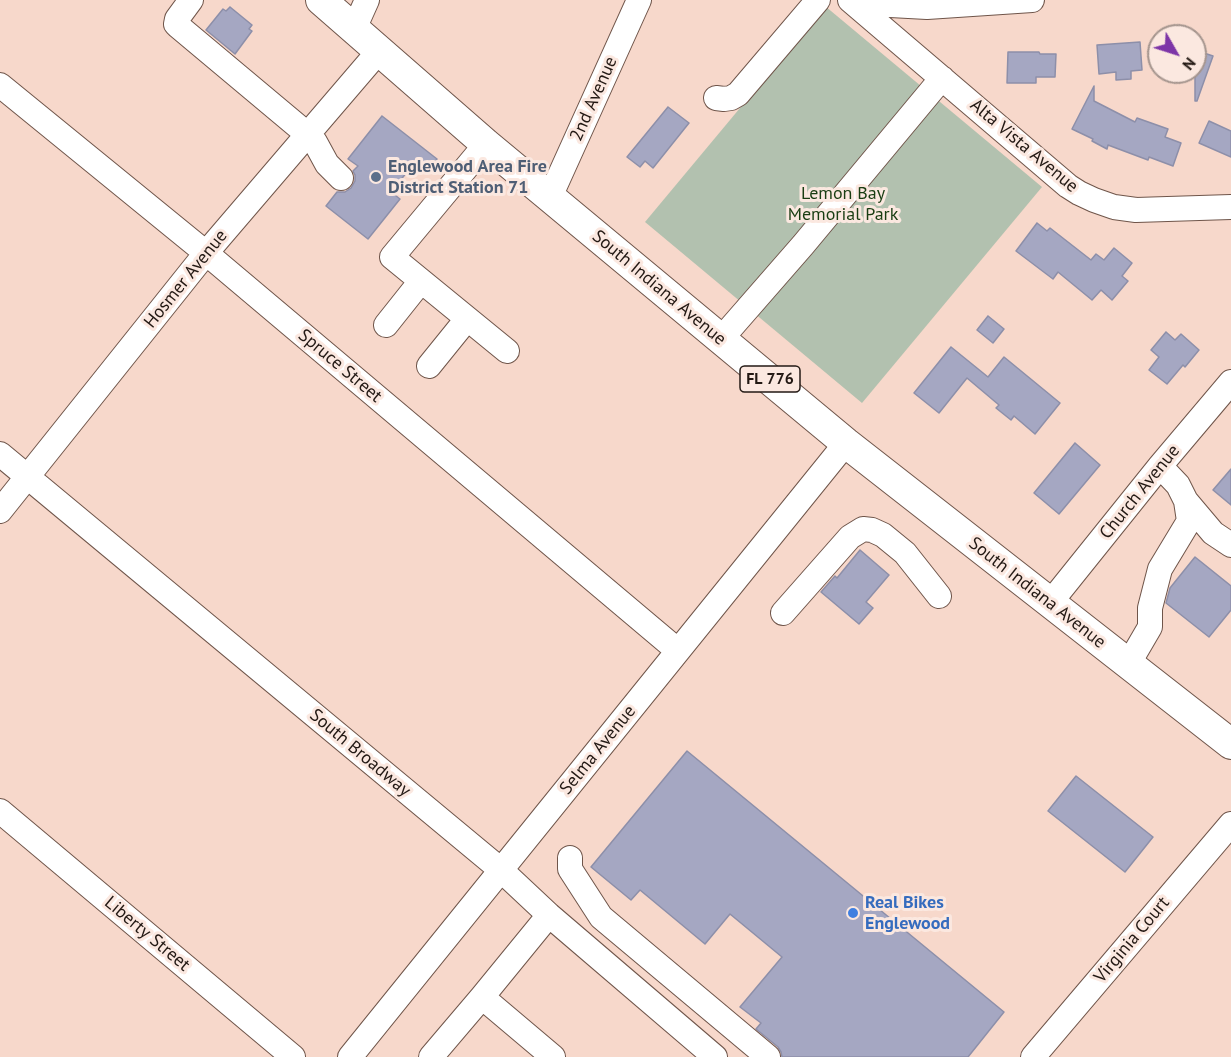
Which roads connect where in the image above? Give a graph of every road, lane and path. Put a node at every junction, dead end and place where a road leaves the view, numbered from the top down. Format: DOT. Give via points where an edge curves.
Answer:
graph roads {
  1 [pos="191,0"];
  2 [pos="321,0"];
  3 [pos="367,0"];
  4 [pos="639,0"];
  5 [pos="818,0"];
  6 [pos="1032,0"];
  7 [pos="852,2"];
  8 [pos="354,29"];
  9 [pos="379,51"];
  10 [pos="942,78"];
  11 [pos="0,85"];
  12 [pos="716,98"];
  13 [pos="308,135"];
  14 [pos="486,144"];
  15 [pos="341,178"];
  16 [pos="550,197"];
  17 [pos="1231,207"];
  18 [pos="206,253"];
  19 [pos="421,281"];
  20 [pos="467,319"];
  21 [pos="386,325"];
  22 [pos="721,339"];
  23 [pos="507,351"];
  24 [pos="429,366"];
  25 [pos="1231,382"];
  26 [pos="846,442"];
  27 [pos="0,454"];
  28 [pos="1160,466"];
  29 [pos="28,477"];
  30 [pos="1186,501"];
  31 [pos="0,511"];
  32 [pos="1231,545"];
  33 [pos="939,596"];
  34 [pos="1050,603"];
  35 [pos="783,613"];
  36 [pos="677,650"];
  37 [pos="1129,663"];
  38 [pos="1231,744"];
  39 [pos="0,811"];
  40 [pos="1231,824"];
  41 [pos="570,858"];
  42 [pos="501,870"];
  43 [pos="549,915"];
  44 [pos="482,997"];
  45 [pos="690,1049"];
  46 [pos="354,1055"];
  47 [pos="293,1057"];
  48 [pos="431,1057"];
  49 [pos="553,1057"];
  50 [pos="715,1057"];
  51 [pos="768,1057"];
  52 [pos="1033,1057"];
  1 -- 13 [label="street" via="177,19 177,26"];
  2 -- 8 [label="main road, South Indiana Avenue / FL 776"];
  3 -- 8 [label="street"];
  4 -- 16 [label="street, 2nd Avenue"];
  5 -- 12 [label="street" via="738,94"];
  6 -- 7 [label="street" via="927,7"];
  7 -- 10 [label="street, Alta Vista Avenue"];
  8 -- 9 [label="main road, South Indiana Avenue / FL 776"];
  9 -- 13 [label="street, Hosmer Avenue"];
  9 -- 14 [label="main road, South Indiana Avenue / FL 776"];
  10 -- 17 [label="street, Alta Vista Avenue" via="1068,186 1094,200 1136,210"];
  10 -- 22 [label="street"];
  11 -- 18 [label="street, Spruce Street"];
  13 -- 15 [label="street"];
  13 -- 18 [label="street, Hosmer Avenue"];
  14 -- 16 [label="main road, South Indiana Avenue / FL 776"];
  14 -- 19 [label="street" via="392,257"];
  16 -- 22 [label="main road, South Indiana Avenue / FL 776"];
  18 -- 29 [label="street, Hosmer Avenue"];
  18 -- 36 [label="street, Spruce Street"];
  19 -- 20 [label="street"];
  19 -- 21 [label="street"];
  20 -- 23 [label="street"];
  20 -- 24 [label="street"];
  22 -- 26 [label="main road, South Indiana Avenue / FL 776"];
  25 -- 28 [label="street, Church Avenue"];
  26 -- 34 [label="main road, South Indiana Avenue / FL 776"];
  26 -- 36 [label="street, Selma Avenue"];
  27 -- 29 [label="street, South Broadway"];
  28 -- 30 [label="street" via="1178,485"];
  28 -- 34 [label="street, Church Avenue"];
  29 -- 31 [label="street, Hosmer Avenue"];
  29 -- 42 [label="street, South Broadway"];
  30 -- 32 [label="street" via="1213,533"];
  30 -- 37 [label="street" via="1189,521 1160,569 1150,608 1150,627"];
  33 -- 35 [label="street" via="905,553 883,535 863,529 850,537"];
  34 -- 37 [label="main road, South Indiana Avenue / FL 776"];
  36 -- 42 [label="street, Selma Avenue"];
  37 -- 38 [label="main road, South Indiana Avenue / FL 776"];
  39 -- 47 [label="street, Liberty Street"];
  40 -- 52 [label="street, Virginia Court"];
  41 -- 51 [label="street" via="570,869 601,917"];
  42 -- 43 [label="street, South Broadway"];
  42 -- 46 [label="street, Selma Avenue"];
  43 -- 44 [label="street"];
  43 -- 45 [label="street, South Broadway"];
  44 -- 48 [label="street"];
  44 -- 49 [label="street"];
  45 -- 50 [label="street, South Broadway"];
}
